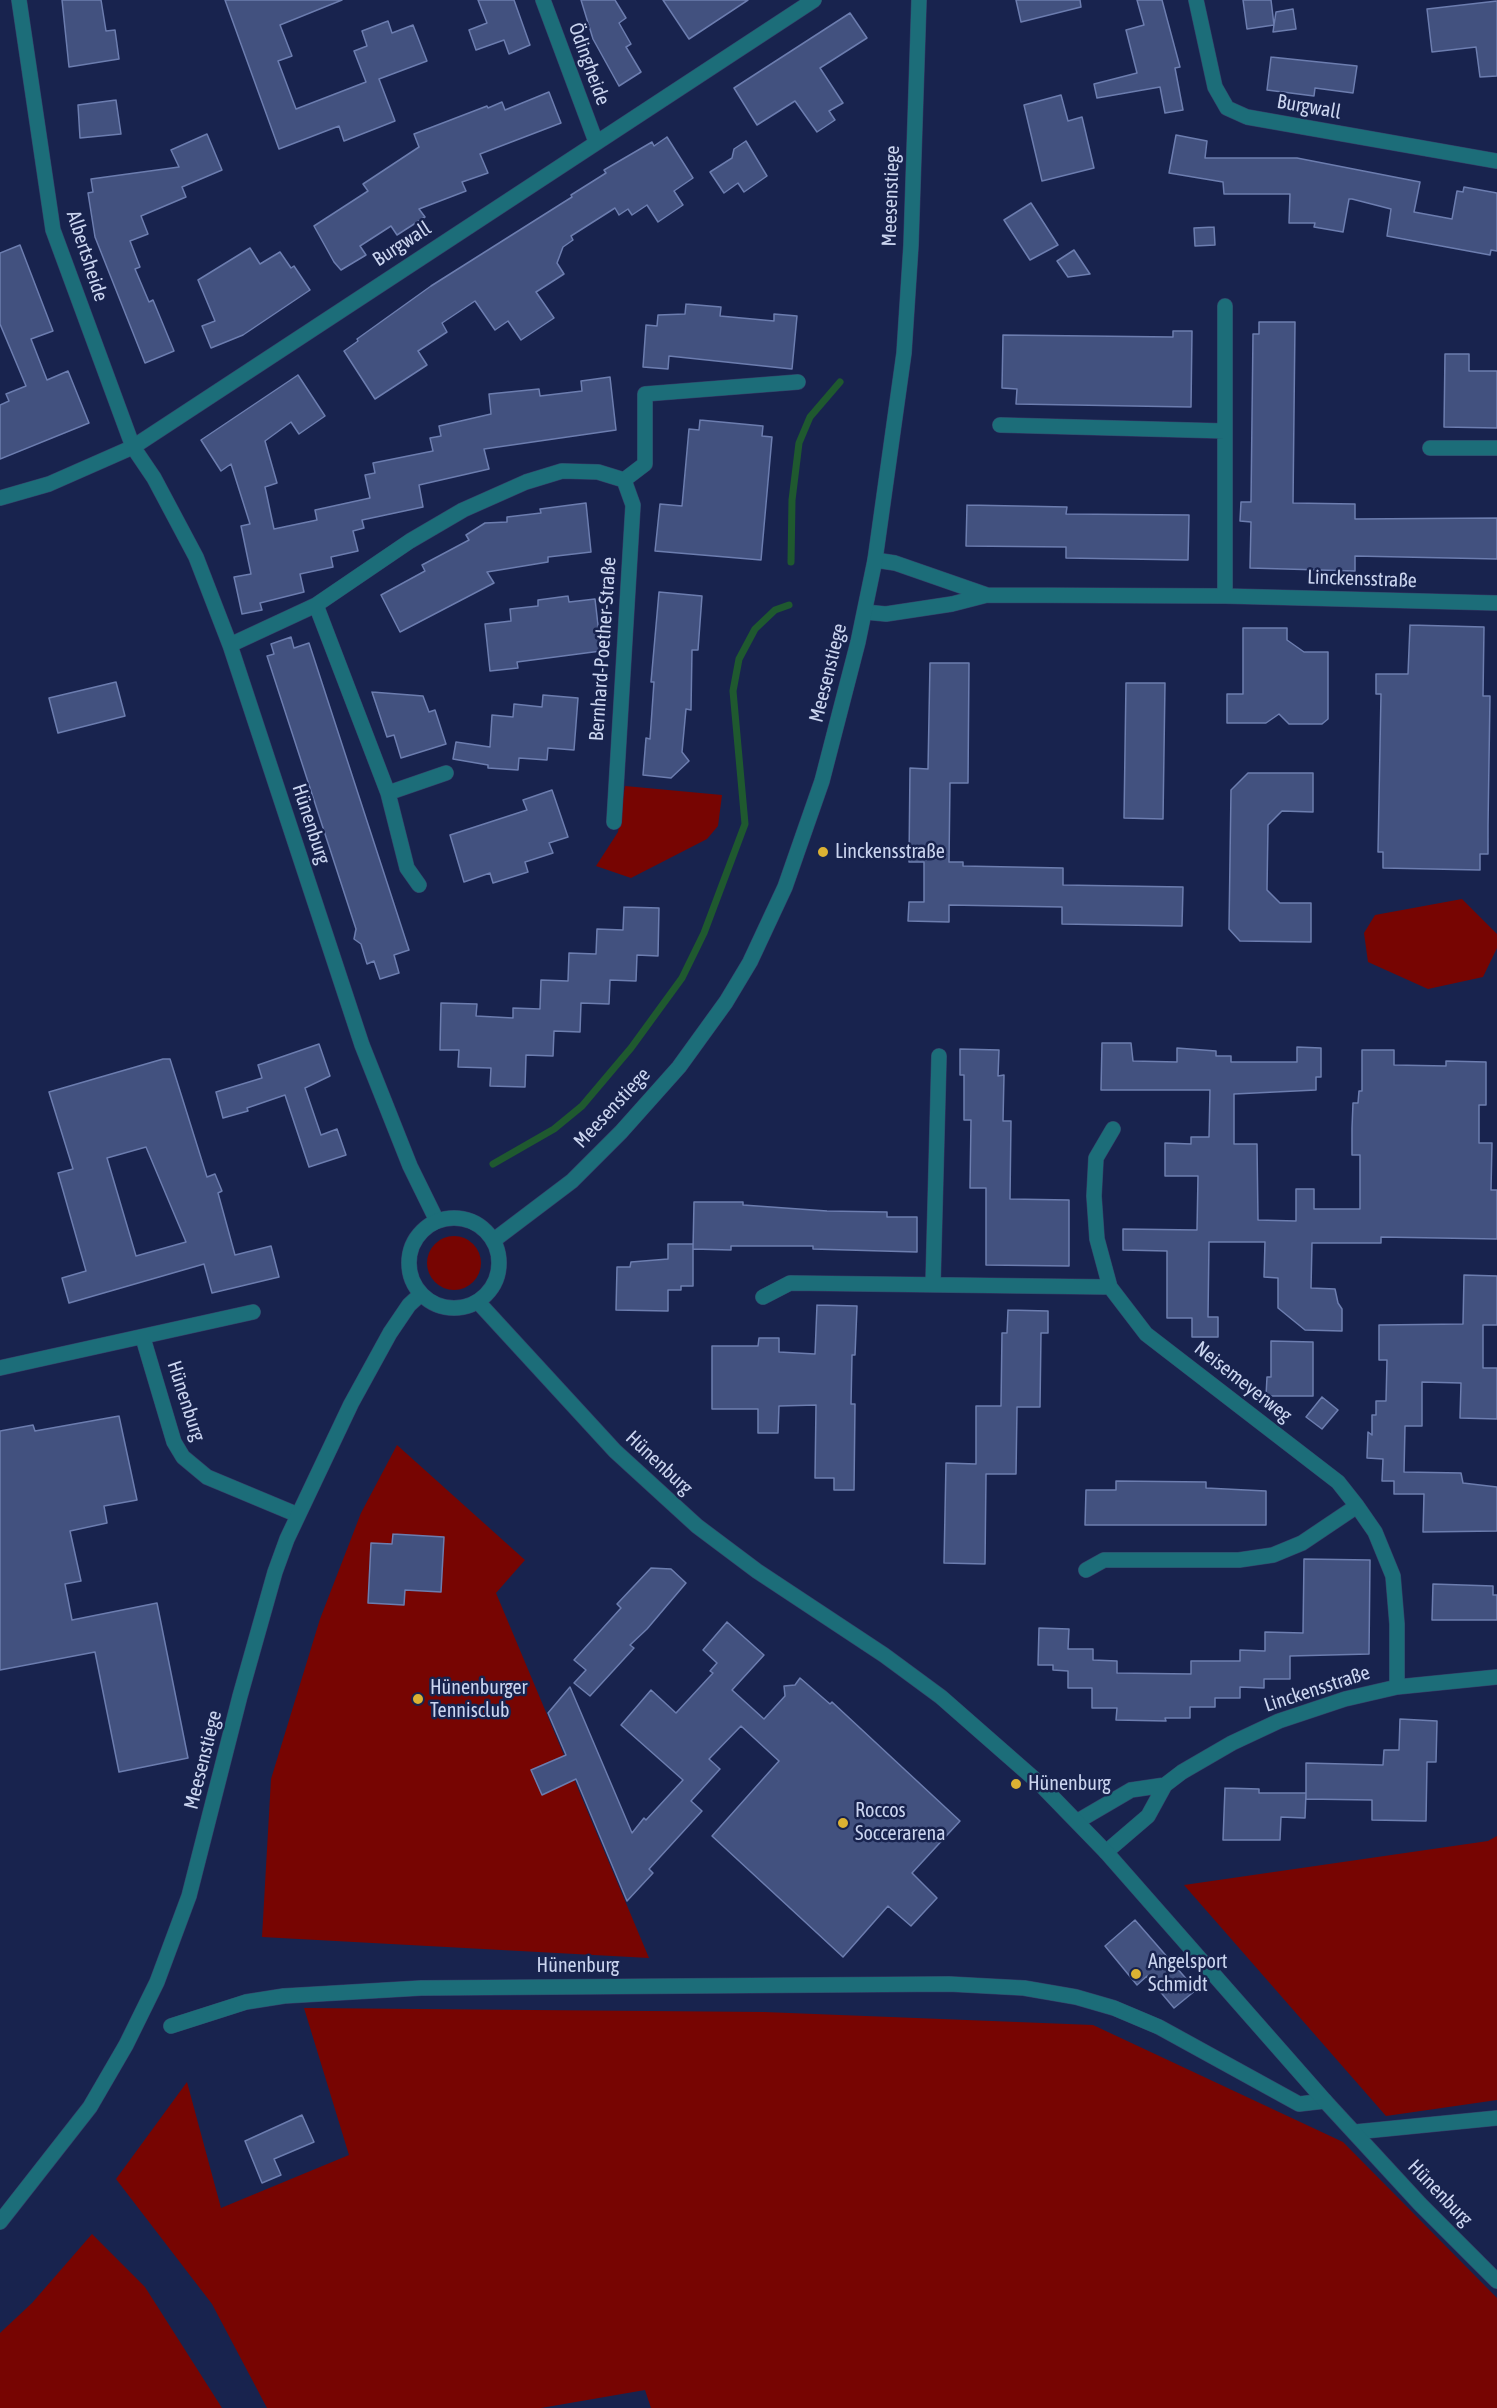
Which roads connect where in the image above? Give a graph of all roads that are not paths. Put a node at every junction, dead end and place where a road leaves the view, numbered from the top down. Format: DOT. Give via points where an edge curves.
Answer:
graph roads {
  1 [pos="19,0"];
  2 [pos="543,0"];
  3 [pos="814,0"];
  4 [pos="919,0"];
  5 [pos="1196,0"];
  6 [pos="596,142"];
  7 [pos="1497,161"];
  8 [pos="1225,306"];
  9 [pos="798,382"];
  10 [pos="1000,426"];
  11 [pos="1225,431"];
  12 [pos="133,447"];
  13 [pos="1430,448"];
  14 [pos="1497,448"];
  15 [pos="624,480"];
  16 [pos="0,498"];
  17 [pos="875,560"];
  18 [pos="987,595"];
  19 [pos="1225,596"];
  20 [pos="1497,603"];
  21 [pos="316,605"];
  22 [pos="865,612"];
  23 [pos="230,645"];
  24 [pos="446,773"];
  25 [pos="388,794"];
  26 [pos="614,822"];
  27 [pos="419,885"];
  28 [pos="939,1056"];
  29 [pos="1113,1129"];
  30 [pos="437,1221"];
  31 [pos="494,1240"];
  32 [pos="933,1284"];
  33 [pos="1110,1287"];
  34 [pos="421,1294"];
  35 [pos="763,1297"];
  36 [pos="478,1302"];
  37 [pos="253,1312"];
  38 [pos="142,1338"];
  39 [pos="0,1368"];
  40 [pos="1357,1506"];
  41 [pos="298,1515"];
  42 [pos="1086,1570"];
  43 [pos="1497,1677"];
  44 [pos="1397,1687"];
  45 [pos="1165,1785"];
  46 [pos="1078,1821"];
  47 [pos="1106,1852"];
  48 [pos="171,2026"];
  49 [pos="1325,2101"];
  50 [pos="1497,2118"];
  51 [pos="1354,2132"];
  52 [pos="0,2222"];
  53 [pos="1497,2281"];
  1 -- 12 [label="street, Albertsheide" via="53,230"];
  2 -- 6 [label="street, Ödingheide"];
  3 -- 6 [label="street, Burgwall"];
  4 -- 17 [label="street, Meesenstiege" via="904,353"];
  5 -- 7 [label="street, Burgwall" via="1215,87 1227,108 1246,117"];
  6 -- 12 [label="street, Burgwall"];
  8 -- 11 [label="street"];
  9 -- 15 [label="street" via="645,394 645,464"];
  10 -- 11 [label="street"];
  11 -- 19 [label="street"];
  12 -- 16 [label="street, Burgwall" via="49,484"];
  12 -- 23 [label="street, Hünenburg" via="196,557"];
  13 -- 14 [label="street"];
  15 -- 21 [label="street" via="598,472 562,471 526,482 463,510 410,541"];
  15 -- 26 [label="street, Bernhard-Poether-Straße" via="633,505"];
  17 -- 18 [label="street, Linckensstraße" via="895,562"];
  17 -- 22 [label="street, Meesenstiege"];
  18 -- 19 [label="street, Linckensstraße"];
  18 -- 22 [label="street, Linckensstraße" via="886,614"];
  19 -- 20 [label="street, Linckensstraße"];
  21 -- 23 [label="street"];
  21 -- 25 [label="street"];
  22 -- 31 [label="street, Meesenstiege" via="838,725 803,834 785,887 750,962 679,1067 621,1132 572,1181"];
  23 -- 30 [label="street, Hünenburg" via="362,1045 410,1166"];
  24 -- 25 [label="street"];
  25 -- 27 [label="street" via="407,868"];
  28 -- 32 [label="street"];
  29 -- 33 [label="street, Neisemeyerweg" via="1096,1158 1094,1196 1097,1239"];
  30 -- 31 [label="street" via="469,1220"];
  30 -- 34 [label="street" via="425,1228 410,1253 409,1268"];
  31 -- 36 [label="street" via="500,1268 492,1287"];
  32 -- 33 [label="street"];
  32 -- 35 [label="street" via="790,1283"];
  33 -- 40 [label="street, Neisemeyerweg" via="1146,1334 1338,1482"];
  34 -- 36 [label="street" via="430,1302 454,1309"];
  34 -- 41 [label="street, Meesenstiege" via="390,1333"];
  36 -- 46 [label="street, Hünenburg" via="615,1451 697,1526 941,1697"];
  37 -- 38 [label="street, Hünenburg"];
  38 -- 39 [label="street, Hünenburg"];
  38 -- 41 [label="street, Hünenburg" via="174,1442 183,1457 207,1478"];
  40 -- 42 [label="street" via="1302,1544 1273,1555 1239,1560 1104,1560"];
  40 -- 44 [label="street, Neisemeyerweg" via="1375,1532 1393,1576"];
  41 -- 52 [label="street, Meesenstiege" via="275,1572 189,1896 157,1982 90,2107"];
  43 -- 44 [label="street, Linckensstraße"];
  44 -- 45 [label="street, Linckensstraße" via="1279,1720 1200,1760"];
  45 -- 46 [label="street, Linckensstraße" via="1131,1790"];
  45 -- 47 [label="street, Linckensstraße" via="1148,1816"];
  46 -- 47 [label="street, Hünenburg"];
  47 -- 49 [label="street, Hünenburg"];
  48 -- 49 [label="street, Hünenburg" via="246,2002 284,1996 421,1988 949,1984 1024,1988 1113,2007 1159,2027 1299,2104"];
  49 -- 51 [label="street, Hünenburg"];
  50 -- 51 [label="street, Hünenburg"];
  51 -- 53 [label="street, Hünenburg"];
}
